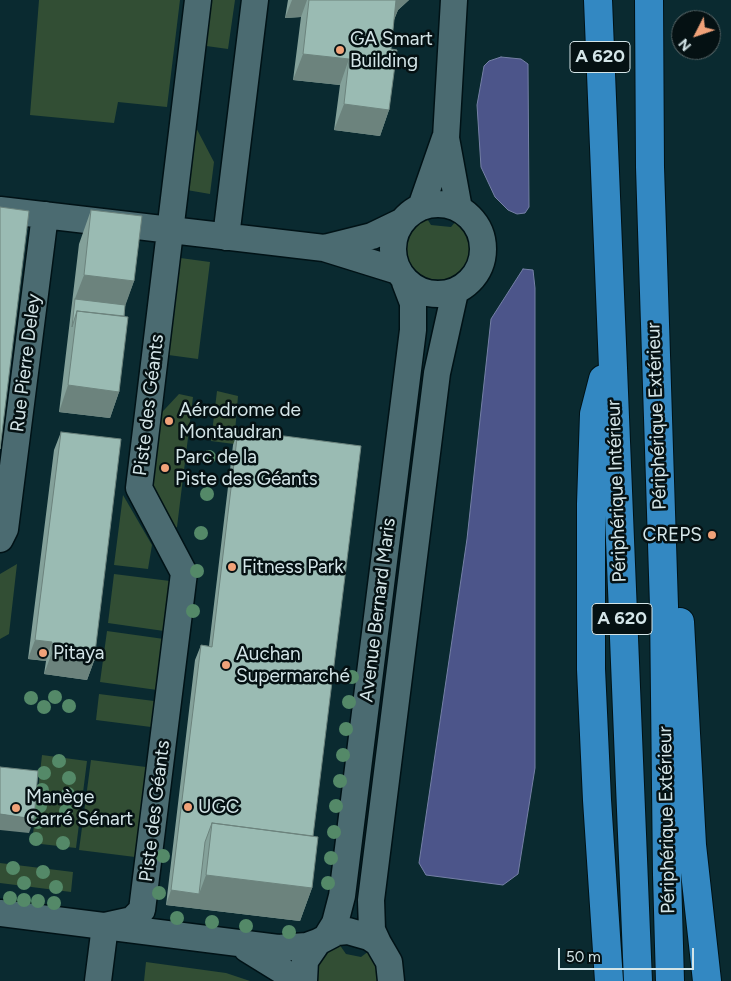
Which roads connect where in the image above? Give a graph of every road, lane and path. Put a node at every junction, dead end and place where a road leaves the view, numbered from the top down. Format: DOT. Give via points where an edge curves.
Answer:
graph roads {
  1 [pos="198,0"];
  2 [pos="255,0"];
  3 [pos="454,0"];
  4 [pos="598,0"];
  5 [pos="649,0"];
  6 [pos="446,138"];
  7 [pos="421,207"];
  8 [pos="459,209"];
  9 [pos="0,210"];
  10 [pos="45,215"];
  11 [pos="401,222"];
  12 [pos="169,230"];
  13 [pos="226,237"];
  14 [pos="324,248"];
  15 [pos="402,277"];
  16 [pos="455,292"];
  17 [pos="610,349"];
  18 [pos="0,539"];
  19 [pos="664,606"];
  20 [pos="597,800"];
  21 [pos="0,913"];
  22 [pos="104,926"];
  23 [pos="322,939"];
  24 [pos="235,943"];
  25 [pos="378,943"];
  26 [pos="98,981"];
  27 [pos="299,981"];
  28 [pos="304,981"];
  29 [pos="391,981"];
  30 [pos="593,981"];
  31 [pos="609,981"];
  32 [pos="638,981"];
  33 [pos="670,981"];
  34 [pos="707,981"];
  1 -- 12 [label="street, Piste des Géants"];
  2 -- 13 [label="street"];
  3 -- 6 [label="street"];
  4 -- 17 [label="highway, Périphérique Intérieur / A 620"];
  5 -- 19 [label="highway, Périphérique Extérieur / A 620" via="650,167"];
  6 -- 7 [label="street"];
  6 -- 8 [label="street"];
  7 -- 8 [label="street" via="440,204"];
  7 -- 11 [label="street"];
  8 -- 16 [label="street" via="477,227 483,252 475,276"];
  9 -- 10 [label="street"];
  10 -- 12 [label="street"];
  10 -- 18 [label="street, Rue Pierre Deley" via="5,529"];
  11 -- 14 [label="street" via="372,236"];
  11 -- 15 [label="street" via="392,246 393,259"];
  12 -- 13 [label="street"];
  12 -- 22 [label="street, Piste des Géants" via="139,488 184,573 142,910 132,920"];
  13 -- 14 [label="street"];
  14 -- 15 [label="street"];
  15 -- 16 [label="street" via="416,290 429,294"];
  15 -- 23 [label="street, Avenue Bernard Maris" via="413,302 413,330 342,896 335,923"];
  16 -- 25 [label="street, Avenue Bernard Maris" via="437,373 371,900 372,930"];
  17 -- 20 [label="highway" via="594,414 592,477 591,669"];
  17 -- 32 [label="highway, Périphérique Intérieur / A 620"];
  19 -- 33 [label="highway, Périphérique Extérieur / A 620"];
  19 -- 34 [label="highway" via="682,624 692,845"];
  20 -- 30 [label="highway"];
  20 -- 31 [label="highway"];
  21 -- 22 [label="street"];
  22 -- 24 [label="street"];
  22 -- 26 [label="street"];
  23 -- 24 [label="street" via="307,946 286,948"];
  23 -- 25 [label="street" via="348,931 364,934"];
  23 -- 28 [label="street, Avenue Bernard Maris" via="305,961"];
  24 -- 27 [label="street" via="274,963"];
  25 -- 29 [label="street, Avenue Bernard Maris" via="389,962"];
}
